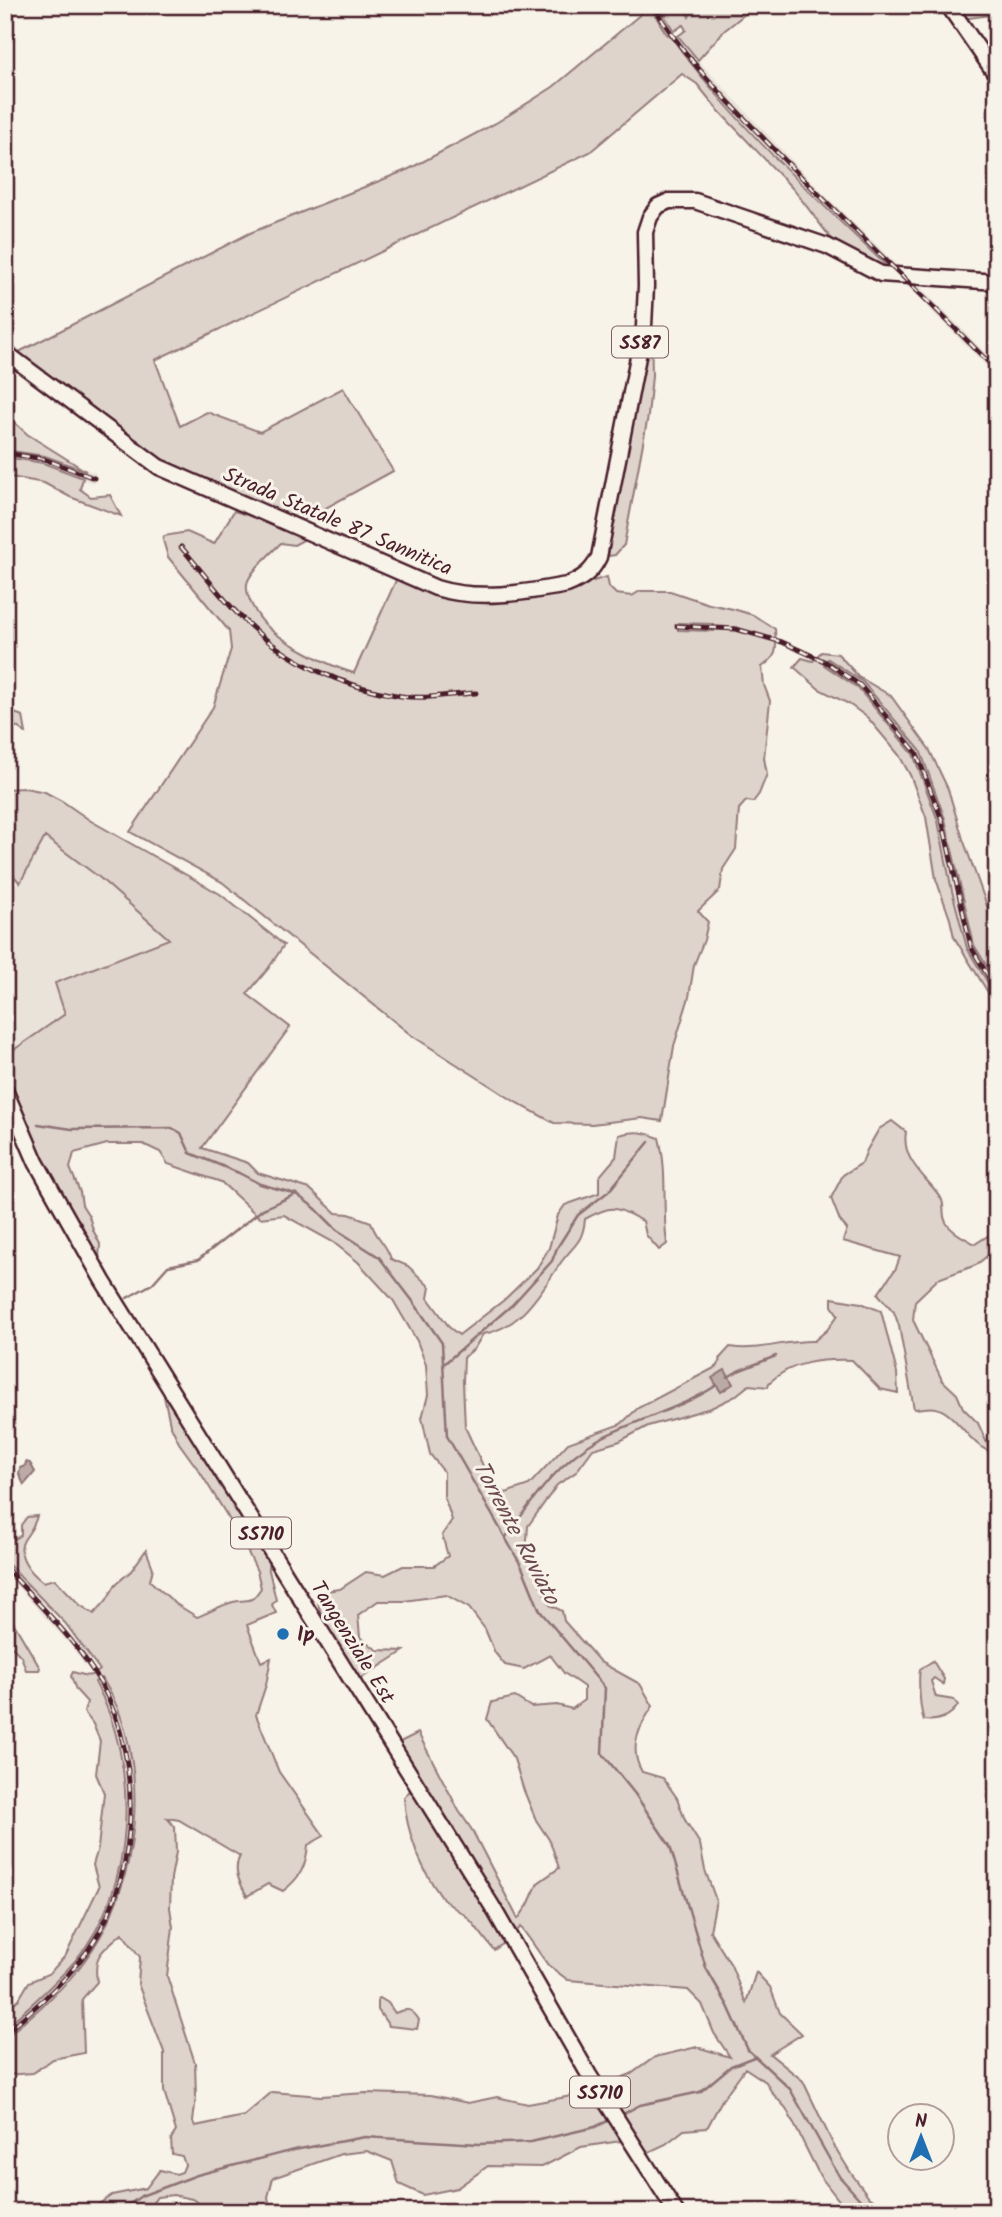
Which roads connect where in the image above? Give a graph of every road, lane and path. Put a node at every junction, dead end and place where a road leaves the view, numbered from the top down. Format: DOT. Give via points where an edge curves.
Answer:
graph roads {
  1 [pos="948,5"];
  2 [pos="997,76"];
  3 [pos="997,282"];
  4 [pos="5,352"];
  5 [pos="5,1090"];
  6 [pos="676,2212"];
  1 -- 2 [label="main road"];
  3 -- 4 [label="main road, Strada Statale 87 Sannitica / SS87" via="881,274 827,246 695,201 669,201 659,206 645,232 643,326 594,568 567,585 481,596 436,588 159,467"];
  5 -- 6 [label="main road, Tangenziale Est / SS710" via="36,1162 103,1280"];
}
